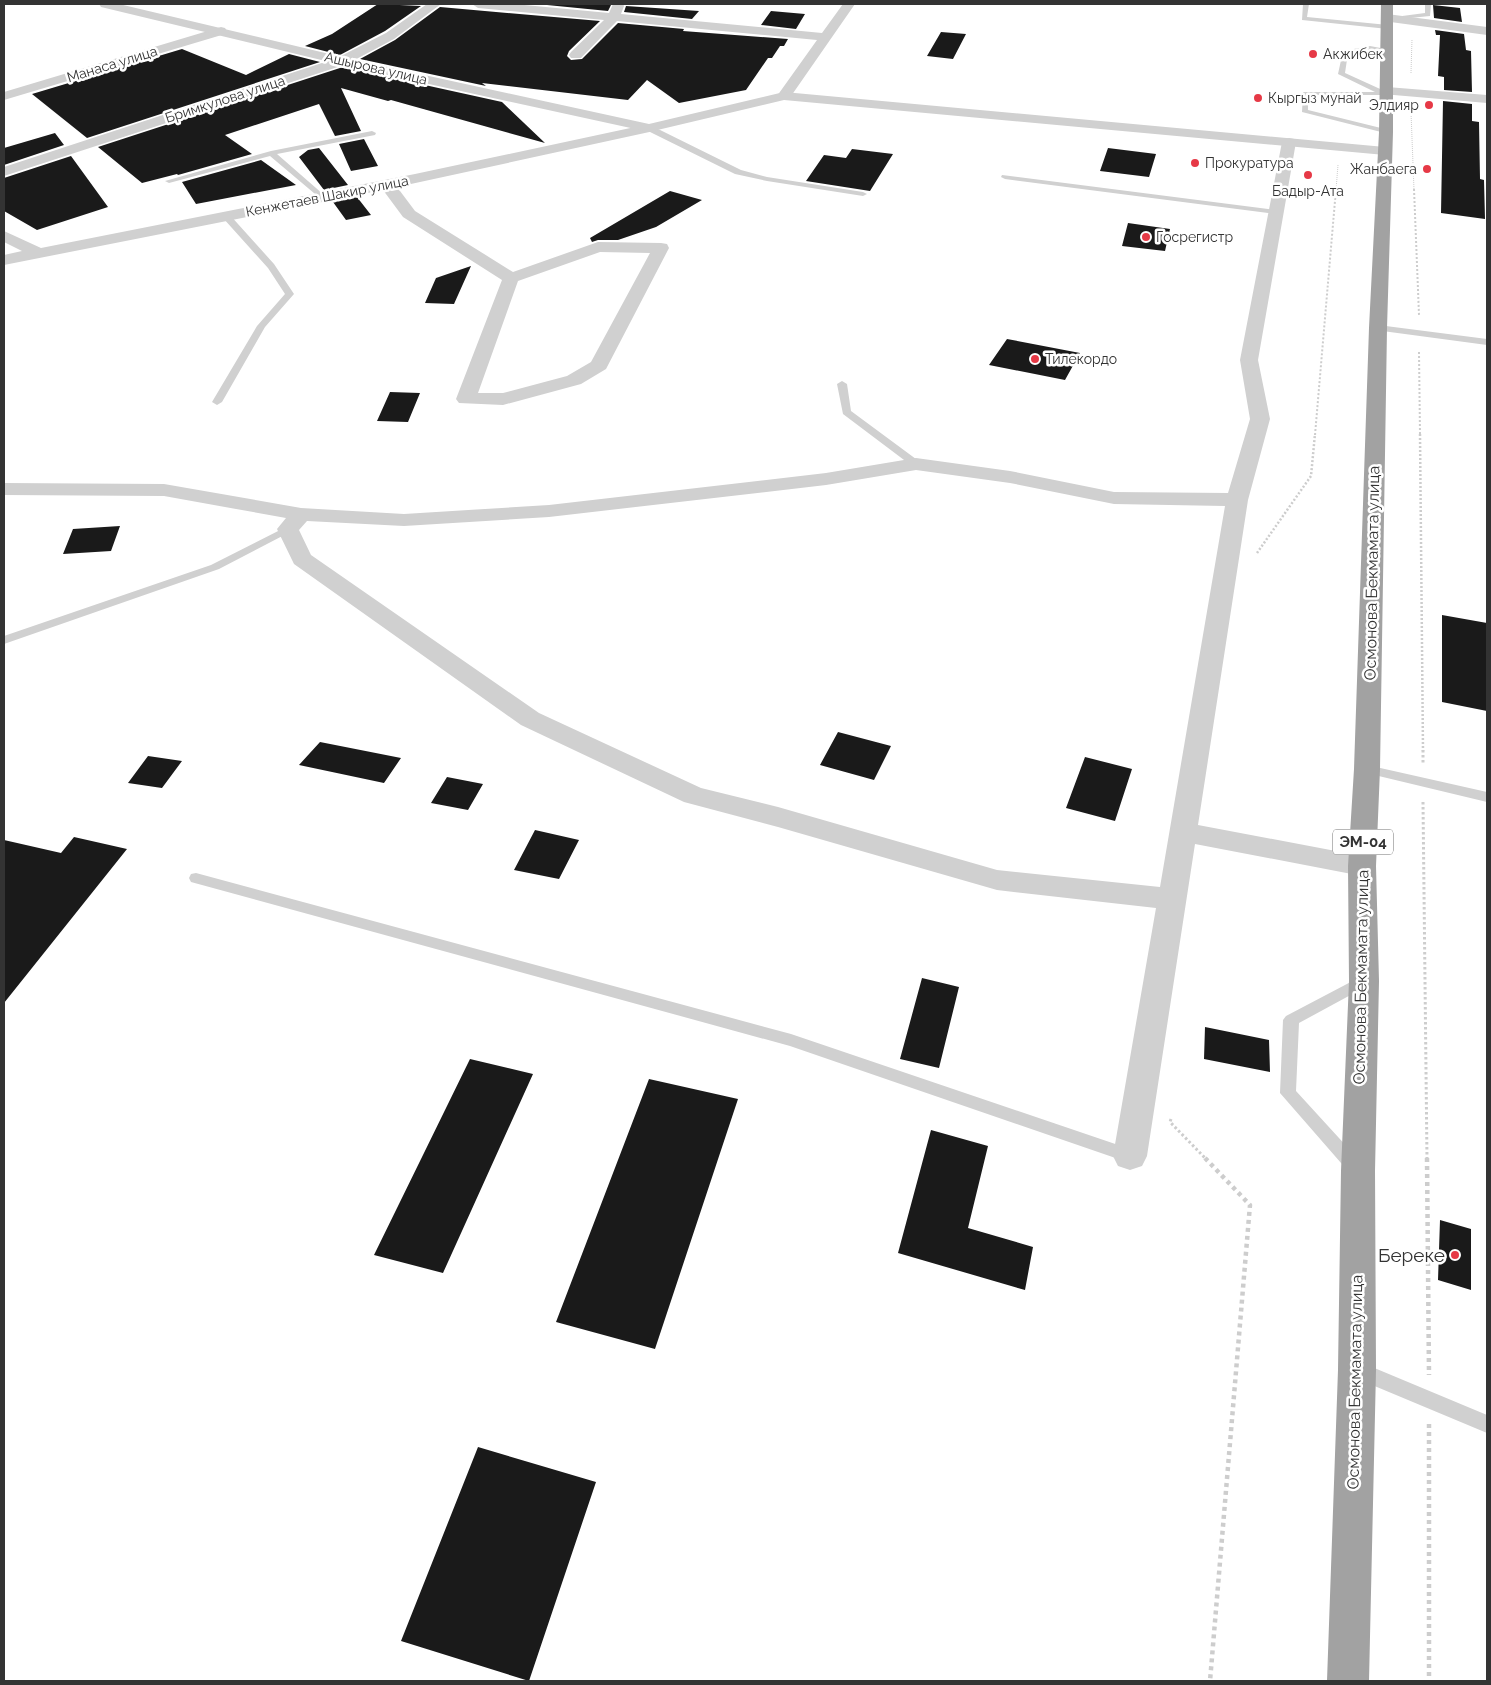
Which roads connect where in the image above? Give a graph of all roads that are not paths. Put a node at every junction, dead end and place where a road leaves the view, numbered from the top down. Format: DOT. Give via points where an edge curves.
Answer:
graph roads {
  1 [pos="104,4"];
  2 [pos="434,4"];
  3 [pos="478,4"];
  4 [pos="621,4"];
  5 [pos="849,4"];
  6 [pos="1306,4"];
  7 [pos="1428,4"];
  8 [pos="614,17"];
  9 [pos="1392,24"];
  10 [pos="221,31"];
  11 [pos="1487,31"];
  12 [pos="826,37"];
  13 [pos="576,55"];
  14 [pos="342,61"];
  15 [pos="1395,93"];
  16 [pos="4,96"];
  17 [pos="784,96"];
  18 [pos="1487,98"];
  19 [pos="649,128"];
  20 [pos="372,133"];
  21 [pos="1289,142"];
  22 [pos="1385,142"];
  23 [pos="271,152"];
  24 [pos="4,172"];
  25 [pos="1005,177"];
  26 [pos="169,181"];
  27 [pos="387,184"];
  28 [pos="863,194"];
  29 [pos="321,197"];
  30 [pos="1276,212"];
  31 [pos="226,216"];
  32 [pos="4,236"];
  33 [pos="38,253"];
  34 [pos="4,260"];
  35 [pos="511,278"];
  36 [pos="1378,328"];
  37 [pos="1487,342"];
  38 [pos="842,384"];
  39 [pos="217,402"];
  40 [pos="916,464"];
  41 [pos="4,489"];
  42 [pos="1237,500"];
  43 [pos="295,521"];
  44 [pos="4,640"];
  45 [pos="1367,769"];
  46 [pos="1487,797"];
  47 [pos="1183,832"];
  48 [pos="1362,866"];
  49 [pos="196,878"];
  50 [pos="1172,899"];
  51 [pos="1364,981"];
  52 [pos="1130,1156"];
  53 [pos="1358,1171"];
  54 [pos="1357,1370"];
  55 [pos="1487,1424"];
  56 [pos="1348,1681"];
  1 -- 10 [label="street, Ашырова улица"];
  2 -- 14 [label="street, Бримкулова улица" via="390,36"];
  3 -- 8 [label="street"];
  4 -- 8 [label="street"];
  5 -- 12 [label="street"];
  6 -- 9 [label="lane" via="1304,19"];
  7 -- 9 [label="lane" via="1428,15"];
  8 -- 12 [label="street"];
  8 -- 13 [label="street"];
  9 -- 11 [label="street"];
  9 -- 15 [label="highway, Осмонова Бекмамата улица / ЭМ-04"];
  9 -- 15 [label="lane" via="1370,48 1345,52 1341,74"];
  10 -- 14 [label="street, Ашырова улица"];
  10 -- 16 [label="street, Манаса улица"];
  12 -- 17 [label="street"];
  14 -- 19 [label="street, Ашырова улица"];
  14 -- 24 [label="street, Бримкулова улица"];
  15 -- 18 [label="street"];
  15 -- 22 [label="highway, Осмонова Бекмамата улица / ЭМ-04"];
  15 -- 22 [label="lane" via="1305,93 1304,111"];
  17 -- 19 [label="street, Кенжетаев Шакир улица"];
  17 -- 21 [label="street, Кенжетаев Шакир улица"];
  19 -- 27 [label="street, Кенжетаев Шакир улица"];
  19 -- 28 [label="lane" via="738,172"];
  20 -- 23 [label="lane"];
  21 -- 22 [label="street, Кенжетаев Шакир улица"];
  21 -- 30 [label="street"];
  22 -- 36 [label="highway, Осмонова Бекмамата улица / ЭМ-04"];
  23 -- 26 [label="lane"];
  23 -- 29 [label="lane"];
  25 -- 30 [label="lane"];
  27 -- 29 [label="street, Кенжетаев Шакир улица"];
  27 -- 35 [label="street" via="409,214"];
  29 -- 31 [label="street, Кенжетаев Шакир улица"];
  30 -- 42 [label="street" via="1249,360 1260,419"];
  31 -- 33 [label="street, Кенжетаев Шакир улица"];
  31 -- 39 [label="lane" via="271,266 290,294 261,326"];
  32 -- 33 [label="street"];
  33 -- 34 [label="street, Кенжетаев Шакир улица"];
  35 -- 35 [label="street" via="466,399 502,399 574,380 599,364 661,248 598,247"];
  36 -- 37 [label="lane"];
  36 -- 45 [label="highway, Осмонова Бекмамата улица / ЭМ-04"];
  38 -- 40 [label="lane" via="846,412"];
  40 -- 42 [label="street" via="1010,477 1114,498"];
  40 -- 43 [label="street" via="826,479 549,511 404,520"];
  41 -- 43 [label="street" via="164,490"];
  42 -- 47 [label="street"];
  43 -- 44 [label="lane" via="215,567"];
  43 -- 50 [label="street" via="302,559 530,719 693,795 778,816 997,880"];
  45 -- 46 [label="lane"];
  45 -- 48 [label="highway, Осмонова Бекмамата улица / ЭМ-04"];
  47 -- 48 [label="street"];
  47 -- 50 [label="street"];
  48 -- 51 [label="highway, Осмонова Бекмамата улица / ЭМ-04"];
  49 -- 52 [label="lane" via="792,1040"];
  50 -- 52 [label="street"];
  51 -- 53 [label="highway, Осмонова Бекмамата улица / ЭМ-04"];
  51 -- 53 [label="lane" via="1291,1020 1288,1084 1288,1093"];
  53 -- 54 [label="highway, Осмонова Бекмамата улица / ЭМ-04"];
  54 -- 55 [label="lane"];
  54 -- 56 [label="highway, Осмонова Бекмамата улица / ЭМ-04"];
}
